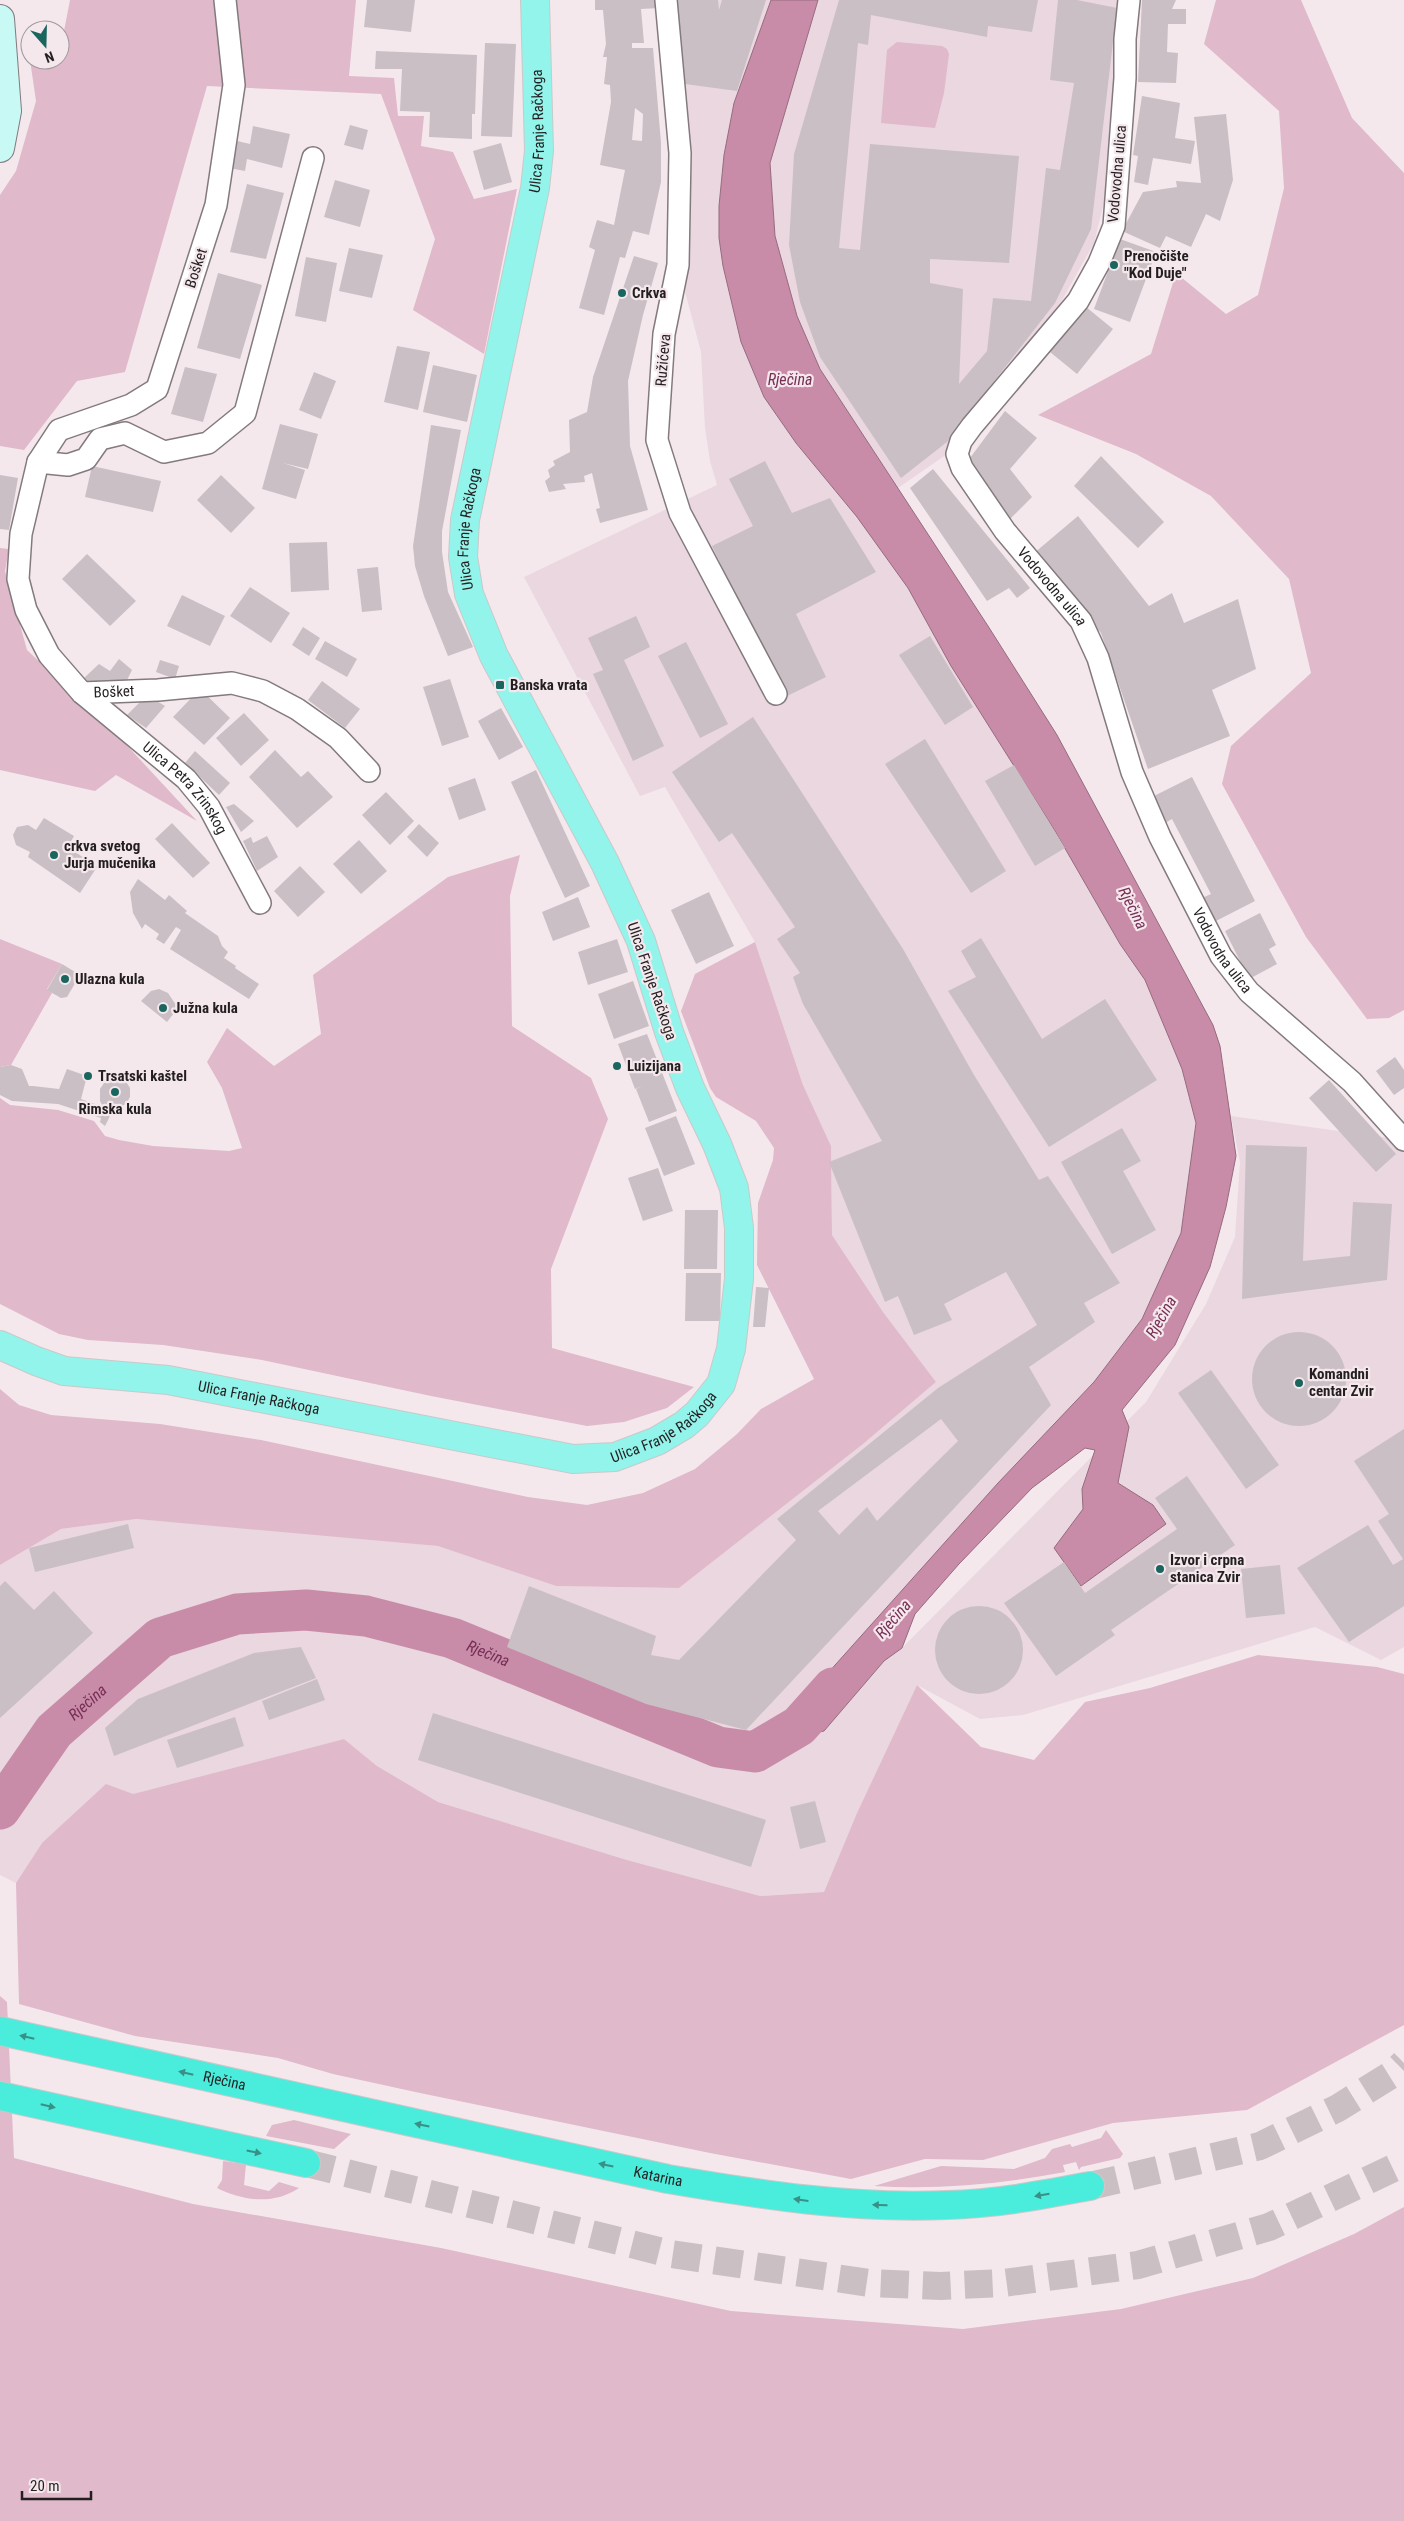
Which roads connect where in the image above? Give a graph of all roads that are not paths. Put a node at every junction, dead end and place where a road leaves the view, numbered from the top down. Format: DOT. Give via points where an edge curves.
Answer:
graph roads {
  1 [pos="225,0"];
  2 [pos="535,0"];
  3 [pos="666,0"];
  4 [pos="1129,0"];
  5 [pos="0,20"];
  6 [pos="0,148"];
  7 [pos="312,158"];
  8 [pos="38,462"];
  9 [pos="82,693"];
  10 [pos="776,694"];
  11 [pos="369,771"];
  12 [pos="260,903"];
  13 [pos="1404,1140"];
  14 [pos="0,1345"];
  15 [pos="0,2031"];
  16 [pos="0,2096"];
  17 [pos="469,2135"];
  18 [pos="306,2163"];
  19 [pos="1090,2186"];
  1 -- 8 [label="street, Bošket" via="234,85 216,205 157,389 131,404 59,430"];
  2 -- 14 [label="main road, Ulica Franje Račkoga" via="539,151 535,188 477,457 465,520 462,557 469,594 494,656 605,864 641,941 676,1051 734,1188 739,1228 738,1279 731,1349 720,1384 697,1414 657,1441 615,1456 573,1459 168,1380 64,1371"];
  3 -- 10 [label="street, Ružićeva" via="680,152 678,264 664,334 657,440 680,513"];
  4 -- 13 [label="street, Vodovodna ulica" via="1114,226 1078,300 972,426 961,441 957,454 971,483 1006,531 1081,621 1098,658 1132,772 1160,837 1221,956 1249,992 1352,1082"];
  5 -- 6 [label="street" via="7,111"];
  7 -- 8 [label="street" via="245,413 208,443 164,452 125,433 100,439 86,459 68,465"];
  8 -- 9 [label="street, Bošket" via="21,534 18,579 26,610 49,655"];
  9 -- 11 [label="street, Bošket" via="232,683 264,691 338,738"];
  9 -- 12 [label="street, Ulica Petra Zrinskog" via="186,779 209,807"];
  17 -- 15 [label="highway, Rječina, one-way"];
  16 -- 18 [label="highway, one-way"];
  19 -- 17 [label="highway, Katarina, one-way" via="947,2205 849,2204 755,2194 668,2179"];
}
